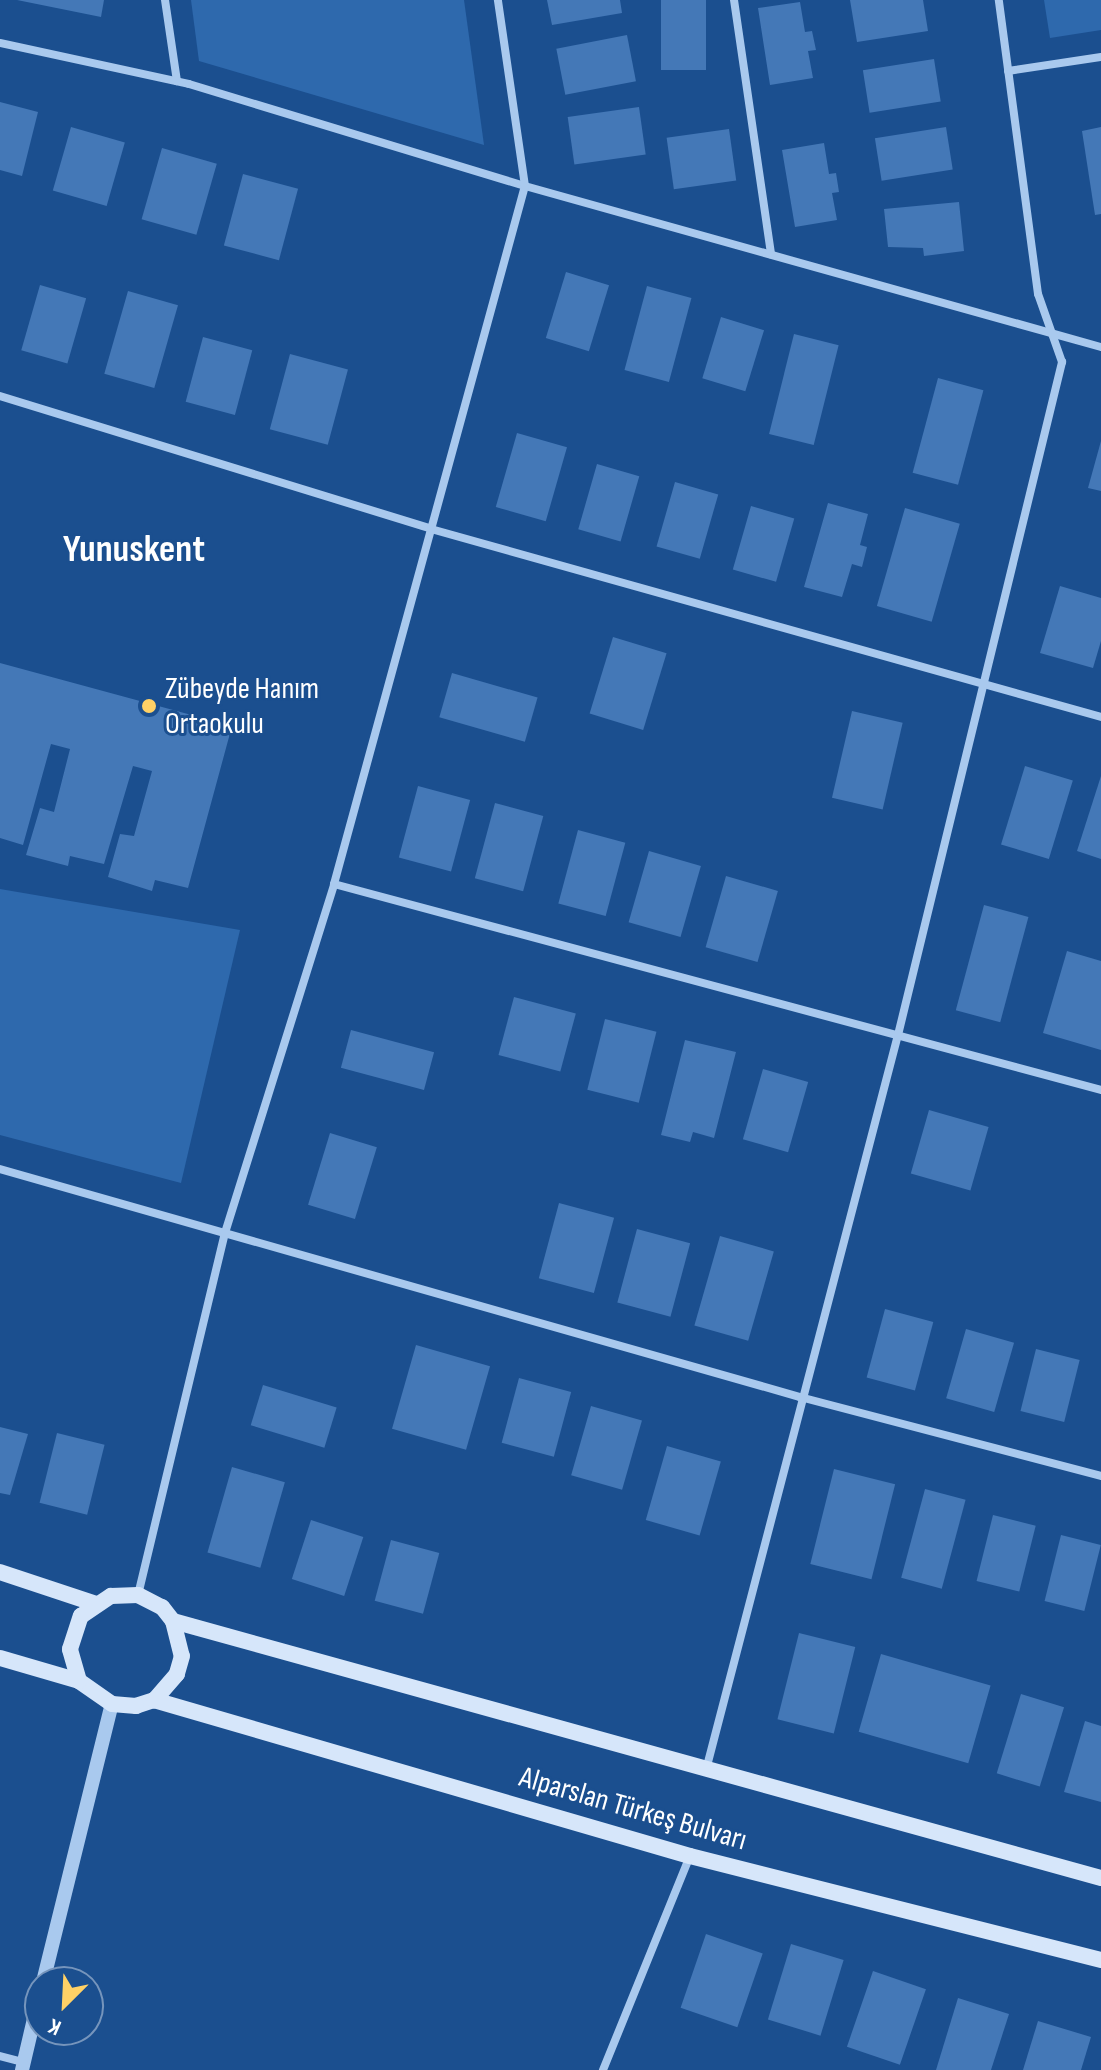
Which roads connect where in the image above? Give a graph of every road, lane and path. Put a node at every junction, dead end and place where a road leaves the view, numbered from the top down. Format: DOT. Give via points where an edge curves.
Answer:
graph roads {
  1 [pos="165,0"];
  2 [pos="498,0"];
  3 [pos="734,0"];
  4 [pos="999,0"];
  5 [pos="0,43"];
  6 [pos="1101,57"];
  7 [pos="1008,71"];
  8 [pos="177,81"];
  9 [pos="525,186"];
  10 [pos="771,254"];
  11 [pos="1049,332"];
  12 [pos="1101,347"];
  13 [pos="1,399"];
  14 [pos="431,529"];
  15 [pos="983,684"];
  16 [pos="1101,717"];
  17 [pos="334,884"];
  18 [pos="898,1035"];
  19 [pos="1101,1090"];
  20 [pos="0,1169"];
  21 [pos="224,1236"];
  22 [pos="800,1397"];
  23 [pos="1101,1476"];
  24 [pos="0,1572"];
  25 [pos="138,1595"];
  26 [pos="96,1604"];
  27 [pos="173,1621"];
  28 [pos="0,1658"];
  29 [pos="79,1681"];
  30 [pos="154,1700"];
  31 [pos="112,1704"];
  32 [pos="707,1766"];
  33 [pos="690,1856"];
  34 [pos="1101,1878"];
  35 [pos="1101,1960"];
  36 [pos="47,1966"];
  37 [pos="27,2046"];
  38 [pos="0,2056"];
  39 [pos="22,2066"];
  40 [pos="603,2070"];
  1 -- 8 [label="street"];
  2 -- 9 [label="street"];
  3 -- 10 [label="street"];
  4 -- 7 [label="street"];
  5 -- 8 [label="street"];
  6 -- 7 [label="street"];
  7 -- 11 [label="street" via="1038,294"];
  8 -- 9 [label="street"];
  9 -- 10 [label="street"];
  9 -- 14 [label="street"];
  10 -- 11 [label="street"];
  11 -- 12 [label="street"];
  11 -- 15 [label="street" via="1062,362"];
  13 -- 14 [label="street"];
  14 -- 15 [label="street"];
  14 -- 17 [label="street"];
  15 -- 16 [label="street"];
  15 -- 18 [label="street"];
  17 -- 18 [label="street"];
  17 -- 21 [label="street"];
  18 -- 19 [label="street"];
  18 -- 22 [label="street"];
  20 -- 21 [label="street"];
  21 -- 22 [label="street"];
  21 -- 25 [label="street"];
  22 -- 23 [label="street"];
  22 -- 32 [label="street"];
  24 -- 26 [label="main road"];
  25 -- 26 [label="main road" via="111,1596"];
  25 -- 27 [label="main road, Alparslan Türkeş Bulvarı" via="162,1607"];
  26 -- 29 [label="main road" via="72,1632 72,1666"];
  27 -- 30 [label="main road" via="182,1656 177,1674"];
  27 -- 32 [label="main road, Alparslan Türkeş Bulvarı"];
  28 -- 29 [label="main road"];
  29 -- 31 [label="main road"];
  30 -- 31 [label="main road, Alparslan Türkeş Bulvarı" via="136,1706"];
  30 -- 33 [label="main road, Alparslan Türkeş Bulvarı"];
  31 -- 36 [label="street"];
  32 -- 34 [label="main road, Alparslan Türkeş Bulvarı"];
  33 -- 35 [label="main road, Alparslan Türkeş Bulvarı"];
  33 -- 40 [label="street"];
  37 -- 39 [label="street"];
  38 -- 39 [label="street"];
}
